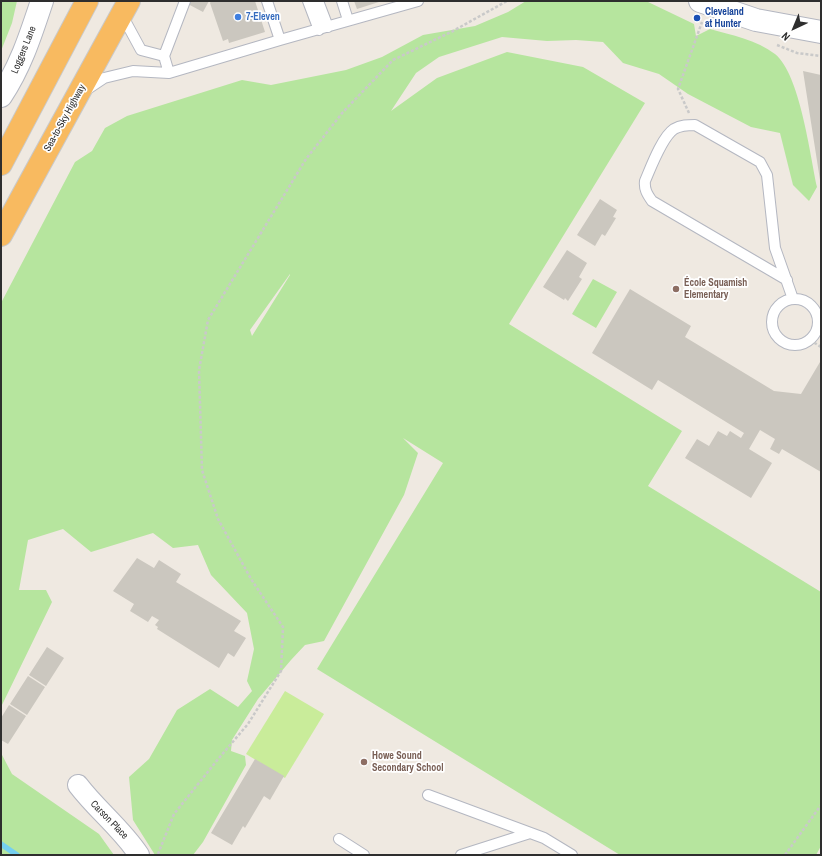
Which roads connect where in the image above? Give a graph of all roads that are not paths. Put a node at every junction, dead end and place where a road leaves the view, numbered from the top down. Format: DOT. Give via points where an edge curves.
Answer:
graph roads {
  1 [pos="42,1"];
  2 [pos="87,1"];
  3 [pos="184,1"];
  4 [pos="267,1"];
  5 [pos="308,1"];
  6 [pos="318,1"];
  7 [pos="342,1"];
  8 [pos="418,1"];
  9 [pos="125,8"];
  10 [pos="701,11"];
  11 [pos="821,18"];
  12 [pos="348,20"];
  13 [pos="756,20"];
  14 [pos="324,28"];
  15 [pos="821,32"];
  16 [pos="280,40"];
  17 [pos="164,56"];
  18 [pos="169,73"];
  19 [pos="1,96"];
  20 [pos="78,96"];
  21 [pos="1,164"];
  22 [pos="1,234"];
  23 [pos="787,280"];
  24 [pos="792,299"];
  25 [pos="819,314"];
  26 [pos="78,785"];
  27 [pos="428,795"];
  28 [pos="530,833"];
  29 [pos="339,839"];
  30 [pos="139,855"];
  31 [pos="364,855"];
  32 [pos="461,855"];
  33 [pos="572,855"];
  1 -- 19 [label="street, Loggers Lane" via="29,44"];
  2 -- 21 [label="highway"];
  3 -- 17 [label="lane"];
  4 -- 16 [label="lane"];
  5 -- 14 [label="lane"];
  6 -- 14 [label="lane"];
  7 -- 12 [label="lane"];
  8 -- 12 [label="lane"];
  9 -- 17 [label="lane" via="141,50"];
  9 -- 20 [label="highway, Sea-to-Sky Highway"];
  10 -- 13 [label="street"];
  11 -- 13 [label="street" via="793,16"];
  12 -- 14 [label="lane"];
  13 -- 15 [label="street"];
  14 -- 16 [label="lane"];
  16 -- 18 [label="lane"];
  17 -- 18 [label="lane"];
  18 -- 20 [label="lane" via="133,71 104,78"];
  20 -- 22 [label="highway, Sea-to-Sky Highway"];
  23 -- 23 [label="lane" via="652,201 647,195 644,181 668,136 674,130 684,125 695,125 760,162 767,175 776,248"];
  23 -- 24 [label="lane"];
  24 -- 25 [label="lane" via="808,302"];
  24 -- 25 [label="lane" via="775,310 772,317 774,331 783,342 804,343 810,340 817,328"];
  26 -- 30 [label="street, Carson Place" via="91,802 128,839"];
  27 -- 28 [label="lane"];
  28 -- 32 [label="lane"];
  28 -- 33 [label="lane" via="544,838"];
  29 -- 31 [label="lane"];
}
